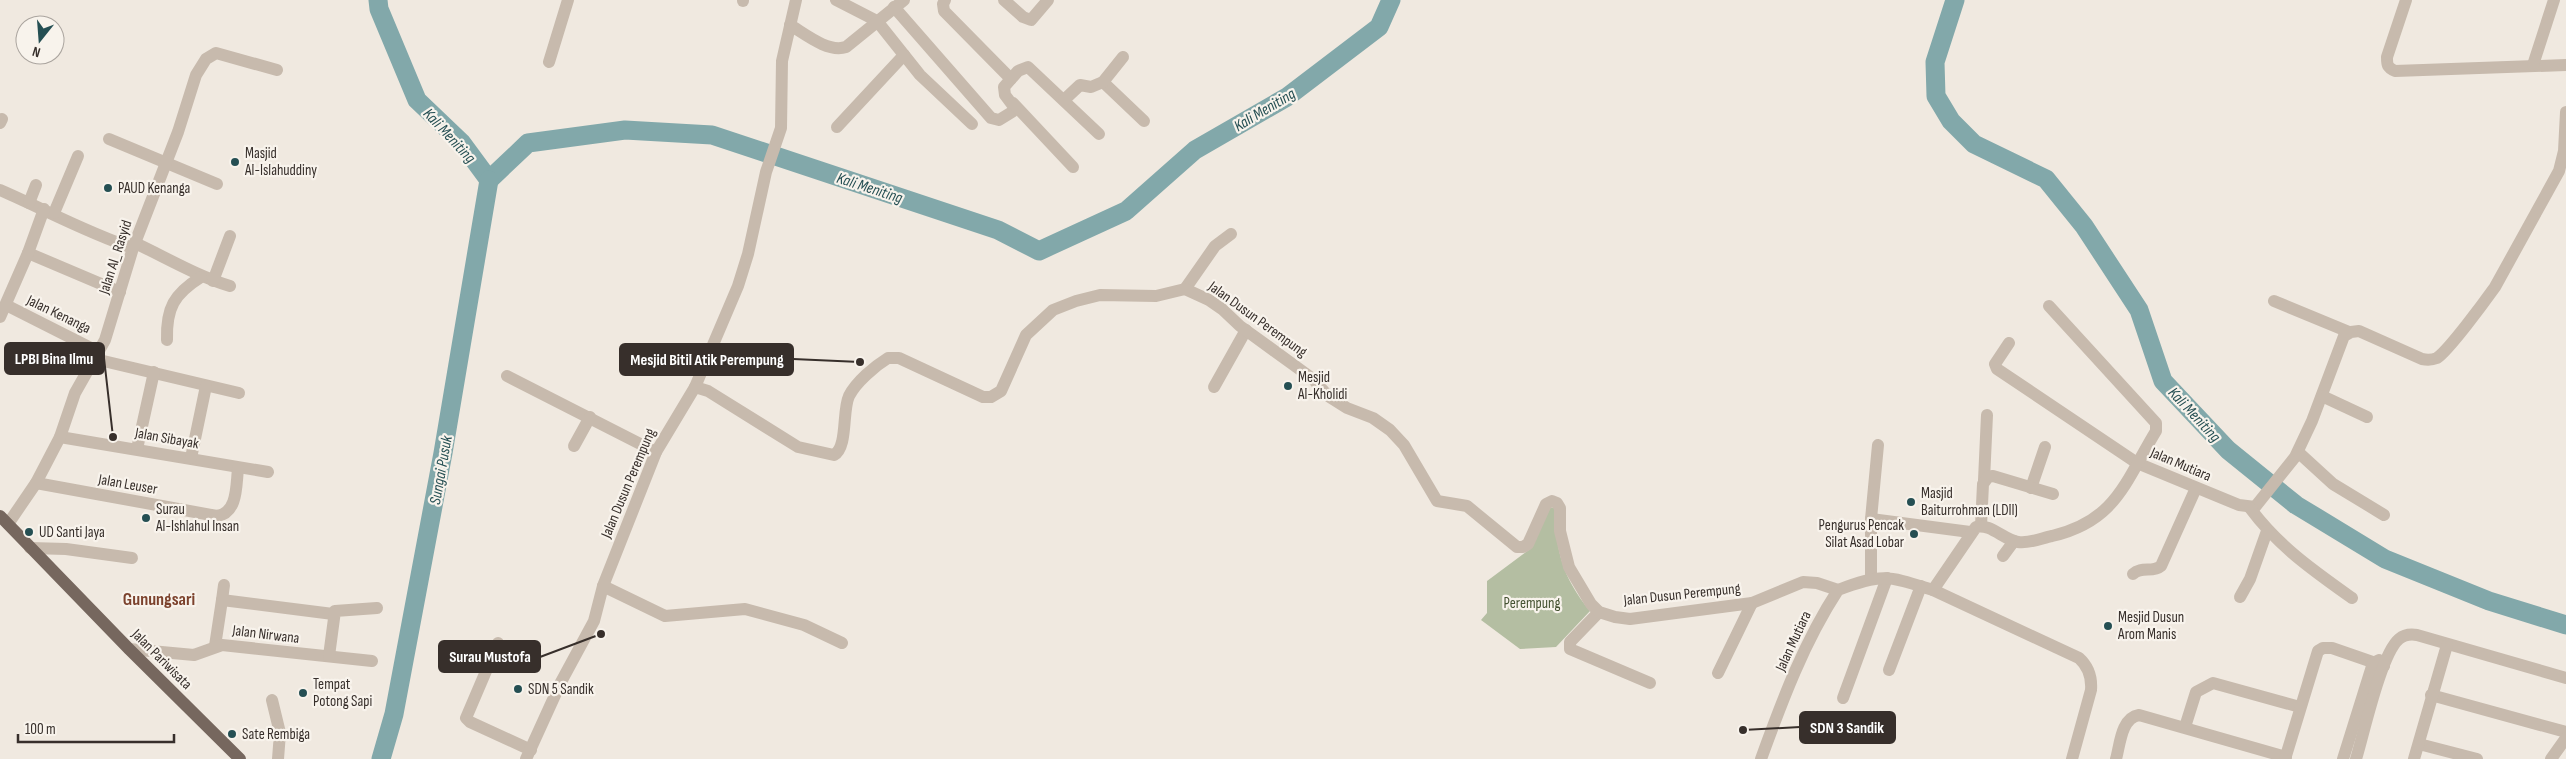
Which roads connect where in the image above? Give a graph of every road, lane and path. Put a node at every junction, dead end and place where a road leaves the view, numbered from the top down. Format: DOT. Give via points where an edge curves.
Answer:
graph roads {
  1 [pos="568,0"];
  2 [pos="796,0"];
  3 [pos="836,0"];
  4 [pos="945,0"];
  5 [pos="1004,0"];
  6 [pos="1048,0"];
  7 [pos="2406,0"];
  8 [pos="2554,0"];
  9 [pos="899,4"];
  10 [pos="877,21"];
  11 [pos="790,25"];
  12 [pos="904,55"];
  13 [pos="1123,57"];
  14 [pos="549,62"];
  15 [pos="2533,65"];
  16 [pos="2566,65"];
  17 [pos="276,70"];
  18 [pos="1011,79"];
  19 [pos="1103,82"];
  20 [pos="1064,100"];
  21 [pos="1012,103"];
  22 [pos="2566,112"];
  23 [pos="1144,121"];
  24 [pos="972,124"];
  25 [pos="837,127"];
  26 [pos="1099,134"];
  27 [pos="109,139"];
  28 [pos="78,156"];
  29 [pos="166,163"];
  30 [pos="1073,167"];
  31 [pos="217,184"];
  32 [pos="36,186"];
  33 [pos="0,190"];
  34 [pos="29,203"];
  35 [pos="48,211"];
  36 [pos="1231,234"];
  37 [pos="230,236"];
  38 [pos="134,246"];
  39 [pos="28,254"];
  40 [pos="207,279"];
  41 [pos="230,286"];
  42 [pos="1186,288"];
  43 [pos="120,292"];
  44 [pos="2274,301"];
  45 [pos="2049,306"];
  46 [pos="3,311"];
  47 [pos="1246,330"];
  48 [pos="2349,332"];
  49 [pos="167,340"];
  50 [pos="2009,343"];
  51 [pos="97,356"];
  52 [pos="154,372"];
  53 [pos="507,376"];
  54 [pos="206,386"];
  55 [pos="695,387"];
  56 [pos="1214,387"];
  57 [pos="239,393"];
  58 [pos="2322,396"];
  59 [pos="1987,416"];
  60 [pos="2367,417"];
  61 [pos="590,418"];
  62 [pos="60,436"];
  63 [pos="1878,445"];
  64 [pos="574,446"];
  65 [pos="2045,447"];
  66 [pos="137,449"];
  67 [pos="656,452"];
  68 [pos="2296,454"];
  69 [pos="191,458"];
  70 [pos="2137,463"];
  71 [pos="238,468"];
  72 [pos="268,472"];
  73 [pos="1984,480"];
  74 [pos="36,483"];
  75 [pos="2032,488"];
  76 [pos="2196,488"];
  77 [pos="2053,494"];
  78 [pos="2254,506"];
  79 [pos="2384,515"];
  80 [pos="1871,519"];
  81 [pos="4,520"];
  82 [pos="1976,529"];
  83 [pos="2267,531"];
  84 [pos="2014,541"];
  85 [pos="30,548"];
  86 [pos="2003,556"];
  87 [pos="132,558"];
  88 [pos="2132,574"];
  89 [pos="1871,578"];
  90 [pos="1887,578"];
  91 [pos="224,584"];
  92 [pos="603,586"];
  93 [pos="1920,586"];
  94 [pos="1838,590"];
  95 [pos="1933,590"];
  96 [pos="2240,597"];
  97 [pos="2352,598"];
  98 [pos="222,600"];
  99 [pos="1752,603"];
  100 [pos="377,608"];
  101 [pos="1599,612"];
  102 [pos="333,614"];
  103 [pos="498,643"];
  104 [pos="842,643"];
  105 [pos="2447,645"];
  106 [pos="216,646"];
  107 [pos="129,649"];
  108 [pos="329,656"];
  109 [pos="372,660"];
  110 [pos="2382,662"];
  111 [pos="1889,670"];
  112 [pos="1718,673"];
  113 [pos="2566,678"];
  114 [pos="1650,683"];
  115 [pos="2431,695"];
  116 [pos="1844,698"];
  117 [pos="272,700"];
  118 [pos="2300,708"];
  119 [pos="2185,727"];
  120 [pos="2566,732"];
  121 [pos="2566,738"];
  122 [pos="2418,744"];
  123 [pos="529,754"];
  124 [pos="2285,758"];
  125 [pos="240,759"];
  126 [pos="278,759"];
  127 [pos="1761,759"];
  128 [pos="2072,759"];
  129 [pos="2116,759"];
  130 [pos="2343,759"];
  131 [pos="2356,759"];
  132 [pos="2414,759"];
  133 [pos="2477,759"];
  134 [pos="2551,759"];
  1 -- 14 [label="street"];
  2 -- 11 [label="street"];
  3 -- 10 [label="street"];
  4 -- 18 [label="street" via="942,4 944,11"];
  5 -- 6 [label="street" via="1031,20"];
  7 -- 15 [label="street" via="2387,56 2390,68 2396,71"];
  8 -- 15 [label="street"];
  9 -- 10 [label="street"];
  9 -- 21 [label="street" via="991,118 998,120 1012,112"];
  10 -- 11 [label="street" via="846,47 838,49"];
  10 -- 12 [label="street"];
  11 -- 55 [label="street" via="782,61 781,128 766,172 748,254 738,286"];
  12 -- 24 [label="street" via="920,75"];
  12 -- 25 [label="street"];
  13 -- 19 [label="street"];
  15 -- 16 [label="street"];
  17 -- 29 [label="street, Jalan Al_ Rasyid" via="216,53 210,55 196,75"];
  18 -- 20 [label="street" via="1028,67"];
  18 -- 21 [label="street" via="1003,90"];
  19 -- 20 [label="street" via="1091,87 1080,85"];
  19 -- 23 [label="street"];
  20 -- 26 [label="street"];
  21 -- 30 [label="street"];
  22 -- 48 [label="street" via="2564,151 2555,180 2494,287 2442,354 2426,360 2359,331"];
  27 -- 29 [label="street"];
  28 -- 35 [label="street"];
  29 -- 31 [label="street"];
  29 -- 38 [label="street, Jalan Al_ Rasyid"];
  32 -- 34 [label="street"];
  33 -- 34 [label="street"];
  34 -- 35 [label="street"];
  35 -- 38 [label="street" via="90,233"];
  35 -- 39 [label="street"];
  36 -- 42 [label="street" via="1215,246"];
  37 -- 40 [label="street"];
  38 -- 40 [label="street"];
  38 -- 43 [label="street, Jalan Al_ Rasyid"];
  39 -- 43 [label="street"];
  39 -- 46 [label="street"];
  40 -- 41 [label="street"];
  40 -- 49 [label="street" via="185,287 172,302 166,321"];
  42 -- 47 [label="street, Jalan Dusun Perempung" via="1209,300"];
  42 -- 55 [label="street, Jalan Dusun Perempung" via="1156,296 1100,295 1053,310 1026,335 1003,388 991,397 984,397 898,358 888,358 850,394 846,403 842,446 832,455 798,447"];
  43 -- 51 [label="street, Jalan Al_ Rasyid" via="110,329"];
  44 -- 48 [label="street"];
  45 -- 70 [label="street" via="2156,423 2156,431"];
  46 -- 51 [label="street, Jalan Kenanga"];
  47 -- 56 [label="street"];
  47 -- 101 [label="street, Jalan Dusun Perempung" via="1313,379 1328,396 1390,430 1404,445 1437,501 1467,506 1517,547 1523,548 1528,544 1546,504 1552,501 1558,504 1560,531 1570,567 1588,601"];
  48 -- 58 [label="street" via="2341,340"];
  50 -- 70 [label="street" via="1996,364 1997,369"];
  51 -- 52 [label="street, Jalan Kenanga"];
  51 -- 62 [label="street, Jalan Al_ Rasyid" via="75,393"];
  52 -- 54 [label="street, Jalan Kenanga"];
  52 -- 66 [label="street"];
  53 -- 61 [label="street"];
  54 -- 57 [label="street, Jalan Kenanga"];
  54 -- 69 [label="street"];
  55 -- 67 [label="street, Jalan Dusun Perempung"];
  58 -- 60 [label="street"];
  58 -- 68 [label="street"];
  59 -- 73 [label="street"];
  61 -- 64 [label="street"];
  61 -- 67 [label="street"];
  62 -- 66 [label="street, Jalan Sibayak"];
  62 -- 74 [label="street, Jalan Al_ Rasyid"];
  63 -- 80 [label="street"];
  65 -- 75 [label="street"];
  66 -- 69 [label="street, Jalan Sibayak"];
  67 -- 92 [label="street, Jalan Dusun Perempung"];
  68 -- 78 [label="street"];
  68 -- 79 [label="street" via="2333,484"];
  69 -- 71 [label="street, Jalan Sibayak"];
  70 -- 76 [label="street, Jalan Mutiara"];
  70 -- 84 [label="street, Jalan Mutiara" via="2112,504 2091,522 2066,533 2027,542"];
  71 -- 72 [label="street, Jalan Sibayak"];
  71 -- 74 [label="street, Jalan Leuser" via="232,507 227,513 217,516"];
  73 -- 75 [label="street" via="1993,476"];
  73 -- 82 [label="street"];
  74 -- 81 [label="street, Jalan Al_ Rasyid"];
  75 -- 77 [label="street"];
  76 -- 78 [label="street, Jalan Mutiara"];
  76 -- 88 [label="street" via="2161,566 2137,570"];
  78 -- 83 [label="street"];
  80 -- 82 [label="street, Jalan Mutiara"];
  80 -- 89 [label="street"];
  81 -- 85 [label="main road, Jalan Pariwisata"];
  82 -- 84 [label="street, Jalan Mutiara"];
  82 -- 95 [label="street"];
  83 -- 96 [label="street"];
  83 -- 97 [label="street"];
  84 -- 86 [label="street"];
  85 -- 87 [label="street" via="66,549"];
  85 -- 107 [label="main road, Jalan Pariwisata"];
  89 -- 90 [label="street"];
  89 -- 94 [label="street"];
  90 -- 93 [label="street"];
  90 -- 116 [label="street"];
  91 -- 98 [label="street"];
  92 -- 104 [label="street" via="665,616 745,609 804,624"];
  92 -- 123 [label="street, Jalan Dusun Perempung" via="594,621 561,682"];
  93 -- 95 [label="street"];
  93 -- 111 [label="street"];
  94 -- 99 [label="street, Jalan Dusun Perempung" via="1803,582"];
  94 -- 127 [label="street, Jalan Mutiara" via="1801,656"];
  95 -- 128 [label="street" via="2084,663 2092,680 2091,690"];
  98 -- 102 [label="street"];
  98 -- 106 [label="street"];
  99 -- 101 [label="street, Jalan Dusun Perempung" via="1630,619"];
  99 -- 112 [label="street"];
  100 -- 102 [label="street" via="338,610"];
  101 -- 114 [label="street" via="1570,642 1570,649"];
  102 -- 108 [label="street"];
  103 -- 123 [label="street" via="466,718"];
  105 -- 110 [label="street" via="2408,634 2397,640"];
  105 -- 113 [label="street"];
  105 -- 115 [label="street"];
  106 -- 107 [label="street, Jalan Nirwana" via="194,655"];
  106 -- 108 [label="street, Jalan Nirwana"];
  107 -- 125 [label="main road, Jalan Pariwisata"];
  108 -- 109 [label="street, Jalan Nirwana"];
  110 -- 118 [label="street" via="2332,648 2320,650 2314,657"];
  110 -- 130 [label="street"];
  110 -- 131 [label="street"];
  115 -- 120 [label="street"];
  115 -- 122 [label="street"];
  117 -- 126 [label="street" via="280,733"];
  118 -- 119 [label="street" via="2209,683 2196,692"];
  118 -- 124 [label="street"];
  119 -- 124 [label="street"];
  119 -- 129 [label="street" via="2141,716 2132,717 2126,724"];
  121 -- 134 [label="street"];
  122 -- 132 [label="street"];
  122 -- 133 [label="street"];
}
